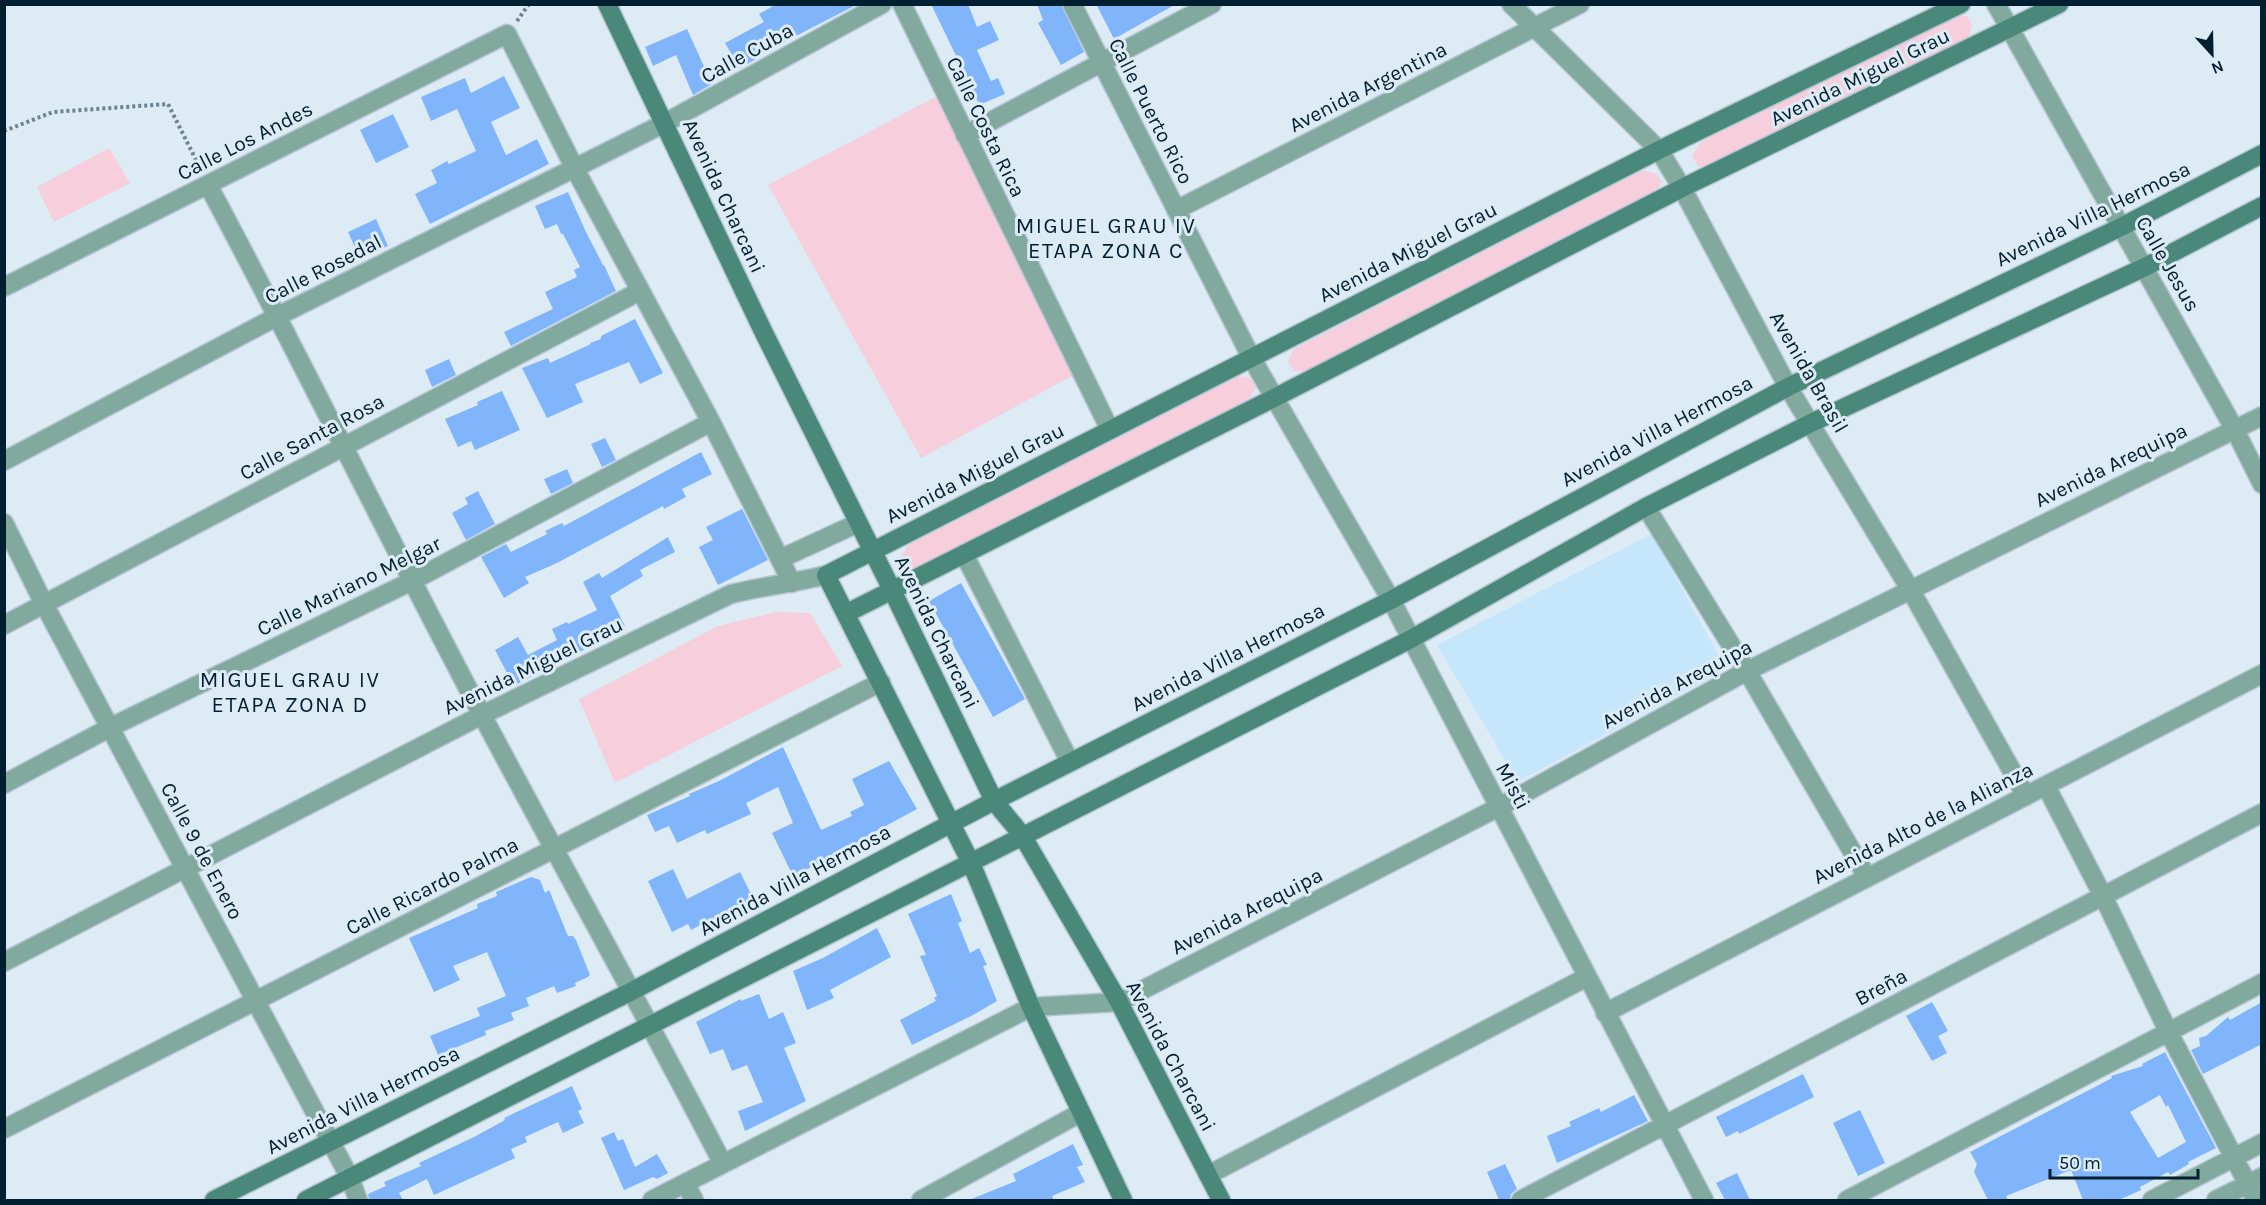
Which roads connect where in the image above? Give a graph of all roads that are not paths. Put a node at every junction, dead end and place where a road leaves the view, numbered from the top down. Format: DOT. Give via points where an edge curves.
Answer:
graph roads {
  1 [pos="607,4"];
  2 [pos="882,4"];
  3 [pos="902,4"];
  4 [pos="1072,4"];
  5 [pos="1212,4"];
  6 [pos="1510,4"];
  7 [pos="1580,4"];
  8 [pos="1961,4"];
  9 [pos="1996,4"];
  10 [pos="2059,4"];
  11 [pos="1535,27"];
  12 [pos="2010,30"];
  13 [pos="1103,64"];
  14 [pos="665,123"];
  15 [pos="965,135"];
  16 [pos="1659,150"];
  17 [pos="2262,154"];
  18 [pos="574,168"];
  19 [pos="208,185"];
  20 [pos="1682,188"];
  21 [pos="2262,206"];
  22 [pos="1176,210"];
  23 [pos="2121,227"];
  24 [pos="2145,267"];
  25 [pos="4,287"];
  26 [pos="640,291"];
  27 [pos="278,316"];
  28 [pos="1251,357"];
  29 [pos="1788,387"];
  30 [pos="1274,398"];
  31 [pos="2262,416"];
  32 [pos="711,422"];
  33 [pos="1812,423"];
  34 [pos="1110,430"];
  35 [pos="2235,430"];
  36 [pos="342,446"];
  37 [pos="4,461"];
  38 [pos="2262,484"];
  39 [pos="1646,507"];
  40 [pos="4,523"];
  41 [pos="858,523"];
  42 [pos="872,552"];
  43 [pos="963,554"];
  44 [pos="780,559"];
  45 [pos="826,575"];
  46 [pos="412,581"];
  47 [pos="792,583"];
  48 [pos="1910,589"];
  49 [pos="892,590"];
  50 [pos="1391,600"];
  51 [pos="44,604"];
  52 [pos="847,613"];
  53 [pos="4,625"];
  54 [pos="1412,639"];
  55 [pos="1747,671"];
  56 [pos="2262,674"];
  57 [pos="881,682"];
  58 [pos="482,715"];
  59 [pos="111,727"];
  60 [pos="1070,762"];
  61 [pos="4,784"];
  62 [pos="2046,786"];
  63 [pos="2026,796"];
  64 [pos="994,801"];
  65 [pos="1499,807"];
  66 [pos="2262,813"];
  67 [pos="952,824"];
  68 [pos="1022,835"];
  69 [pos="554,848"];
  70 [pos="971,863"];
  71 [pos="187,870"];
  72 [pos="1867,877"];
  73 [pos="2103,896"];
  74 [pos="4,962"];
  75 [pos="1587,977"];
  76 [pos="2262,983"];
  77 [pos="632,991"];
  78 [pos="257,1002"];
  79 [pos="1119,1002"];
  80 [pos="1031,1007"];
  81 [pos="1605,1013"];
  82 [pos="651,1025"];
  83 [pos="2168,1031"];
  84 [pos="1080,1113"];
  85 [pos="1665,1125"];
  86 [pos="4,1129"];
  87 [pos="331,1141"];
  88 [pos="2262,1143"];
  89 [pos="2235,1158"];
  90 [pos="723,1164"];
  91 [pos="1208,1175"];
  92 [pos="350,1178"];
  93 [pos="685,1183"];
  94 [pos="2255,1187"];
  95 [pos="214,1200"];
  96 [pos="306,1200"];
  97 [pos="358,1200"];
  98 [pos="652,1200"];
  99 [pos="694,1200"];
  100 [pos="921,1200"];
  101 [pos="1123,1200"];
  102 [pos="1221,1200"];
  103 [pos="1521,1200"];
  104 [pos="1704,1200"];
  105 [pos="1847,1200"];
  106 [pos="2152,1200"];
  107 [pos="2216,1200"];
  1 -- 14 [label="street, Avenida Charcani"];
  2 -- 14 [label="street, Calle Cuba"];
  3 -- 15 [label="street, Calle Costa Rica"];
  4 -- 13 [label="street, Calle Puerto Rico"];
  5 -- 13 [label="street"];
  6 -- 11 [label="street, Avenida Brasil"];
  7 -- 11 [label="street, Avenida Argentina"];
  8 -- 16 [label="street, Avenida Miguel Grau"];
  9 -- 12 [label="street, Calle Jesus"];
  10 -- 12 [label="street, Avenida Miguel Grau"];
  11 -- 16 [label="street, Avenida Brasil"];
  11 -- 22 [label="street, Avenida Argentina"];
  12 -- 20 [label="street, Avenida Miguel Grau"];
  12 -- 23 [label="street, Calle Jesus"];
  13 -- 15 [label="street"];
  13 -- 22 [label="street, Calle Puerto Rico"];
  14 -- 18 [label="street, Calle Rosedal"];
  14 -- 41 [label="street, Avenida Charcani"];
  15 -- 34 [label="street, Calle Costa Rica"];
  16 -- 20 [label="street, Avenida Brasil"];
  16 -- 28 [label="street, Avenida Miguel Grau"];
  17 -- 23 [label="street, Avenida Villa Hermosa"];
  18 -- 19 [label="street, Calle Los Andes" via="507,34"];
  18 -- 26 [label="street"];
  18 -- 27 [label="street, Calle Rosedal"];
  19 -- 25 [label="street, Calle Los Andes"];
  19 -- 27 [label="street"];
  20 -- 29 [label="street, Avenida Brasil"];
  20 -- 30 [label="street, Avenida Miguel Grau"];
  21 -- 24 [label="street"];
  22 -- 28 [label="street, Calle Puerto Rico"];
  23 -- 24 [label="street, Calle Jesus"];
  23 -- 29 [label="street, Avenida Villa Hermosa"];
  24 -- 33 [label="street"];
  24 -- 35 [label="street, Calle Jesus"];
  26 -- 32 [label="street"];
  26 -- 36 [label="street, Calle Santa Rosa"];
  27 -- 36 [label="street"];
  27 -- 37 [label="street, Calle Rosedal"];
  28 -- 30 [label="street, Calle Puerto Rico"];
  28 -- 34 [label="street, Avenida Miguel Grau"];
  29 -- 33 [label="street, Avenida Brasil"];
  29 -- 50 [label="street, Avenida Villa Hermosa"];
  30 -- 43 [label="street, Avenida Miguel Grau"];
  30 -- 50 [label="street, Misti"];
  31 -- 35 [label="street, Avenida Arequipa"];
  32 -- 44 [label="street"];
  32 -- 46 [label="street, Calle Mariano Melgar"];
  33 -- 39 [label="street"];
  33 -- 48 [label="street, Avenida Brasil"];
  34 -- 42 [label="street, Avenida Miguel Grau"];
  35 -- 38 [label="street, Calle Jesus"];
  35 -- 48 [label="street, Avenida Arequipa"];
  36 -- 46 [label="street"];
  36 -- 51 [label="street, Calle Santa Rosa"];
  39 -- 54 [label="street"];
  39 -- 55 [label="street"];
  40 -- 51 [label="street, Calle 9 de Enero"];
  41 -- 42 [label="street, Avenida Charcani"];
  41 -- 44 [label="street"];
  42 -- 45 [label="street, Avenida Miguel Grau"];
  42 -- 49 [label="street, Avenida Charcani"];
  43 -- 49 [label="street, Avenida Miguel Grau"];
  43 -- 60 [label="street"];
  44 -- 47 [label="street"];
  45 -- 47 [label="street, Avenida Miguel Grau"];
  45 -- 52 [label="street"];
  46 -- 58 [label="street"];
  46 -- 59 [label="street, Calle Mariano Melgar"];
  47 -- 58 [label="street, Avenida Miguel Grau" via="732,594"];
  48 -- 55 [label="street, Avenida Arequipa"];
  48 -- 63 [label="street, Avenida Brasil"];
  49 -- 52 [label="street, Avenida Miguel Grau"];
  49 -- 64 [label="street, Avenida Charcani"];
  50 -- 54 [label="street, Misti"];
  50 -- 60 [label="street, Avenida Villa Hermosa"];
  51 -- 53 [label="street, Calle Santa Rosa"];
  51 -- 59 [label="street, Calle 9 de Enero"];
  52 -- 57 [label="street"];
  54 -- 65 [label="street, Misti"];
  54 -- 68 [label="street"];
  55 -- 65 [label="street, Avenida Arequipa"];
  55 -- 72 [label="street"];
  56 -- 62 [label="street, Avenida Alto de la Alianza"];
  57 -- 67 [label="street"];
  57 -- 69 [label="street, Calle Ricardo Palma"];
  58 -- 69 [label="street"];
  58 -- 71 [label="street, Avenida Miguel Grau"];
  59 -- 61 [label="street, Calle Mariano Melgar"];
  59 -- 71 [label="street, Calle 9 de Enero"];
  60 -- 64 [label="street, Avenida Villa Hermosa"];
  62 -- 63 [label="street, Avenida Alto de la Alianza"];
  62 -- 73 [label="street"];
  63 -- 72 [label="street, Avenida Alto de la Alianza"];
  64 -- 67 [label="street, Avenida Villa Hermosa"];
  64 -- 68 [label="street, Avenida Charcani"];
  65 -- 75 [label="street, Misti"];
  65 -- 79 [label="street, Avenida Arequipa"];
  66 -- 73 [label="street, Breña"];
  67 -- 70 [label="street"];
  67 -- 77 [label="street, Avenida Villa Hermosa"];
  68 -- 70 [label="street"];
  68 -- 79 [label="street, Avenida Charcani"];
  69 -- 77 [label="street"];
  69 -- 78 [label="street, Calle Ricardo Palma"];
  70 -- 80 [label="street"];
  70 -- 82 [label="street"];
  71 -- 74 [label="street, Avenida Miguel Grau"];
  71 -- 78 [label="street, Calle 9 de Enero"];
  72 -- 81 [label="street, Avenida Alto de la Alianza"];
  73 -- 83 [label="street"];
  73 -- 85 [label="street, Breña"];
  75 -- 81 [label="street, Misti"];
  75 -- 91 [label="street"];
  76 -- 83 [label="street"];
  77 -- 82 [label="street"];
  77 -- 87 [label="street, Avenida Villa Hermosa"];
  78 -- 86 [label="street, Calle Ricardo Palma"];
  78 -- 87 [label="street, Calle 9 de Enero"];
  79 -- 80 [label="street"];
  79 -- 91 [label="street, Avenida Charcani"];
  80 -- 84 [label="street"];
  80 -- 90 [label="street"];
  81 -- 85 [label="street, Misti"];
  82 -- 90 [label="street"];
  82 -- 92 [label="street"];
  83 -- 89 [label="street"];
  83 -- 105 [label="street"];
  84 -- 100 [label="street"];
  84 -- 101 [label="street"];
  85 -- 103 [label="street, Breña"];
  85 -- 104 [label="street, Misti"];
  87 -- 92 [label="street, Calle 9 de Enero"];
  87 -- 95 [label="street, Avenida Villa Hermosa"];
  88 -- 89 [label="street"];
  89 -- 94 [label="street"];
  89 -- 106 [label="street"];
  90 -- 93 [label="street"];
  91 -- 102 [label="street, Avenida Charcani"];
  92 -- 96 [label="street"];
  92 -- 97 [label="street, Calle 9 de Enero"];
  93 -- 98 [label="street"];
  93 -- 99 [label="street"];
  94 -- 107 [label="street"];
}
